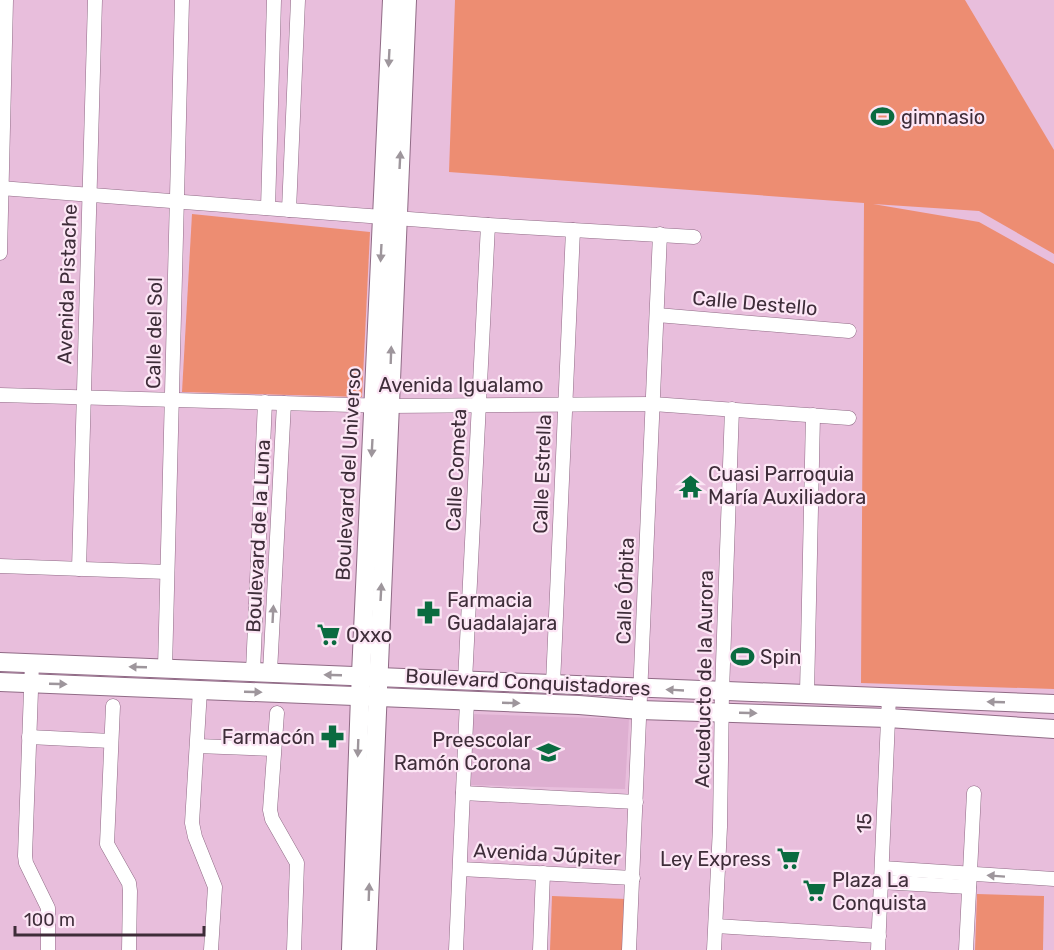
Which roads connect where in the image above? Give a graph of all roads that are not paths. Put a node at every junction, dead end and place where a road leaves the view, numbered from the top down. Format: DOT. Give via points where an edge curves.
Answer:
graph roads {
  1 [pos="6,0"];
  2 [pos="95,0"];
  3 [pos="182,0"];
  4 [pos="274,0"];
  5 [pos="298,0"];
  6 [pos="392,0"];
  7 [pos="407,0"];
  8 [pos="1,188"];
  9 [pos="89,195"];
  10 [pos="177,202"];
  11 [pos="268,208"];
  12 [pos="289,210"];
  13 [pos="390,218"];
  14 [pos="488,225"];
  15 [pos="573,230"];
  16 [pos="660,234"];
  17 [pos="694,237"];
  18 [pos="0,253"];
  19 [pos="657,315"];
  20 [pos="849,331"];
  21 [pos="0,395"];
  22 [pos="84,397"];
  23 [pos="172,399"];
  24 [pos="265,402"];
  25 [pos="284,403"];
  26 [pos="479,404"];
  27 [pos="564,404"];
  28 [pos="653,404"];
  29 [pos="381,405"];
  30 [pos="732,409"];
  31 [pos="813,415"];
  32 [pos="849,418"];
  33 [pos="0,566"];
  34 [pos="79,569"];
  35 [pos="168,572"];
  36 [pos="257,574"];
  37 [pos="275,574"];
  38 [pos="0,662"];
  39 [pos="32,663"];
  40 [pos="165,668"];
  41 [pos="262,672"];
  42 [pos="369,676"];
  43 [pos="465,681"];
  44 [pos="0,682"];
  45 [pos="31,683"];
  46 [pos="553,684"];
  47 [pos="641,688"];
  48 [pos="200,690"];
  49 [pos="722,692"];
  50 [pos="807,693"];
  51 [pos="368,697"];
  52 [pos="889,697"];
  53 [pos="467,701"];
  54 [pos="1054,704"];
  55 [pos="113,706"];
  56 [pos="640,710"];
  57 [pos="722,712"];
  58 [pos="277,713"];
  59 [pos="888,718"];
  60 [pos="1054,729"];
  61 [pos="29,737"];
  62 [pos="111,741"];
  63 [pos="197,746"];
  64 [pos="274,749"];
  65 [pos="463,793"];
  66 [pos="974,793"];
  67 [pos="636,802"];
  68 [pos="460,869"];
  69 [pos="543,873"];
  70 [pos="881,875"];
  71 [pos="633,878"];
  72 [pos="1054,879"];
  73 [pos="970,880"];
  74 [pos="716,926"];
  75 [pos="879,936"];
  76 [pos="48,950"];
  77 [pos="129,950"];
  78 [pos="211,950"];
  79 [pos="294,950"];
  80 [pos="351,950"];
  81 [pos="367,950"];
  82 [pos="456,950"];
  83 [pos="540,950"];
  84 [pos="629,950"];
  85 [pos="714,950"];
  86 [pos="878,950"];
  87 [pos="966,950"];
  1 -- 8 [label="street"];
  2 -- 9 [label="street, Avenida Pistache"];
  3 -- 10 [label="street, Calle del Sol"];
  4 -- 11 [label="street"];
  5 -- 12 [label="street"];
  6 -- 13 [label="street, Boulevard del Universo, one-way"];
  13 -- 7 [label="street, Boulevard del Universo, one-way"];
  8 -- 9 [label="street"];
  8 -- 18 [label="street"];
  9 -- 10 [label="street"];
  9 -- 22 [label="street, Avenida Pistache"];
  10 -- 11 [label="street"];
  10 -- 23 [label="street, Calle del Sol"];
  11 -- 12 [label="street"];
  12 -- 13 [label="street"];
  13 -- 14 [label="street"];
  13 -- 29 [label="street, Boulevard del Universo"];
  14 -- 15 [label="street"];
  14 -- 26 [label="street, Calle Cometa"];
  15 -- 16 [label="street"];
  15 -- 27 [label="street, Calle Estrella"];
  16 -- 17 [label="street"];
  16 -- 19 [label="street, Calle Órbita"];
  19 -- 20 [label="street, Calle Destello"];
  19 -- 28 [label="street, Calle Órbita"];
  21 -- 22 [label="street, Avenida Igualamo"];
  22 -- 23 [label="street, Avenida Igualamo"];
  22 -- 34 [label="street, Avenida Pistache"];
  23 -- 24 [label="street, Avenida Igualamo"];
  23 -- 35 [label="street, Calle del Sol"];
  24 -- 25 [label="street, Avenida Igualamo"];
  24 -- 36 [label="street, Boulevard de la Luna"];
  25 -- 29 [label="street, Avenida Igualamo"];
  25 -- 37 [label="street, Boulevard de la Luna"];
  26 -- 27 [label="street, Avenida Igualamo"];
  26 -- 29 [label="street, Avenida Igualamo"];
  26 -- 43 [label="street, Calle Cometa"];
  27 -- 28 [label="street, Avenida Igualamo"];
  27 -- 46 [label="street, Calle Estrella"];
  28 -- 30 [label="street, Avenida Igualamo"];
  28 -- 47 [label="street, Calle Órbita"];
  29 -- 42 [label="street, Boulevard del Universo"];
  30 -- 31 [label="street, Avenida Igualamo"];
  30 -- 49 [label="street, Acueducto de la Aurora"];
  31 -- 32 [label="street, Avenida Igualamo"];
  31 -- 50 [label="street"];
  33 -- 34 [label="street"];
  34 -- 35 [label="street"];
  35 -- 40 [label="street, Calle del Sol"];
  36 -- 37 [label="street"];
  36 -- 41 [label="street, Boulevard de la Luna"];
  41 -- 37 [label="street, Boulevard de la Luna, one-way"];
  38 -- 39 [label="street, Boulevard Conquistadores"];
  40 -- 39 [label="street, Boulevard Conquistadores, one-way"];
  39 -- 45 [label="street"];
  40 -- 41 [label="street, Boulevard Conquistadores"];
  42 -- 41 [label="street, Boulevard Conquistadores, one-way"];
  42 -- 43 [label="street, Boulevard Conquistadores"];
  42 -- 51 [label="street, Boulevard del Universo"];
  43 -- 46 [label="street, Boulevard Conquistadores"];
  44 -- 45 [label="street, Boulevard Conquistadores"];
  45 -- 48 [label="street, Boulevard Conquistadores, one-way"];
  45 -- 61 [label="street"];
  46 -- 47 [label="street, Boulevard Conquistadores"];
  49 -- 47 [label="street, Boulevard Conquistadores, one-way"];
  47 -- 56 [label="street, Calle Órbita"];
  48 -- 51 [label="street, Boulevard Conquistadores, one-way"];
  48 -- 63 [label="street"];
  49 -- 50 [label="street, Boulevard Conquistadores"];
  49 -- 57 [label="street, Acueducto de la Aurora"];
  50 -- 52 [label="street, Boulevard Conquistadores"];
  51 -- 53 [label="street, Boulevard Conquistadores"];
  51 -- 80 [label="street, Boulevard del Universo, one-way"];
  81 -- 51 [label="street, Boulevard del Universo, one-way"];
  54 -- 52 [label="street, Boulevard Conquistadores, one-way"];
  52 -- 59 [label="street, 15"];
  53 -- 56 [label="street, Boulevard Conquistadores, one-way"];
  53 -- 65 [label="street"];
  55 -- 62 [label="street"];
  56 -- 57 [label="street, Boulevard Conquistadores"];
  56 -- 67 [label="street, Calle Órbita"];
  57 -- 59 [label="street, Boulevard Conquistadores, one-way"];
  57 -- 74 [label="street, Acueducto de la Aurora"];
  58 -- 64 [label="street"];
  59 -- 60 [label="street, Boulevard Conquistadores"];
  59 -- 70 [label="street, 15"];
  61 -- 62 [label="street"];
  61 -- 76 [label="street" via="24,856 48,908"];
  62 -- 77 [label="street" via="107,844 129,883"];
  63 -- 64 [label="street"];
  63 -- 78 [label="street" via="192,830 214,886"];
  64 -- 79 [label="street" via="270,814 295,858 298,871"];
  65 -- 67 [label="street"];
  65 -- 68 [label="street"];
  66 -- 73 [label="street"];
  67 -- 71 [label="street, Calle Órbita"];
  68 -- 69 [label="street, Avenida Júpiter"];
  68 -- 82 [label="street"];
  69 -- 71 [label="street, Avenida Júpiter"];
  69 -- 83 [label="street"];
  70 -- 73 [label="street"];
  70 -- 75 [label="street, 15"];
  71 -- 84 [label="street, Calle Órbita"];
  72 -- 73 [label="street, one-way"];
  73 -- 87 [label="street"];
  74 -- 75 [label="street"];
  74 -- 85 [label="street, Acueducto de la Aurora"];
  75 -- 86 [label="street, 15"];
}
